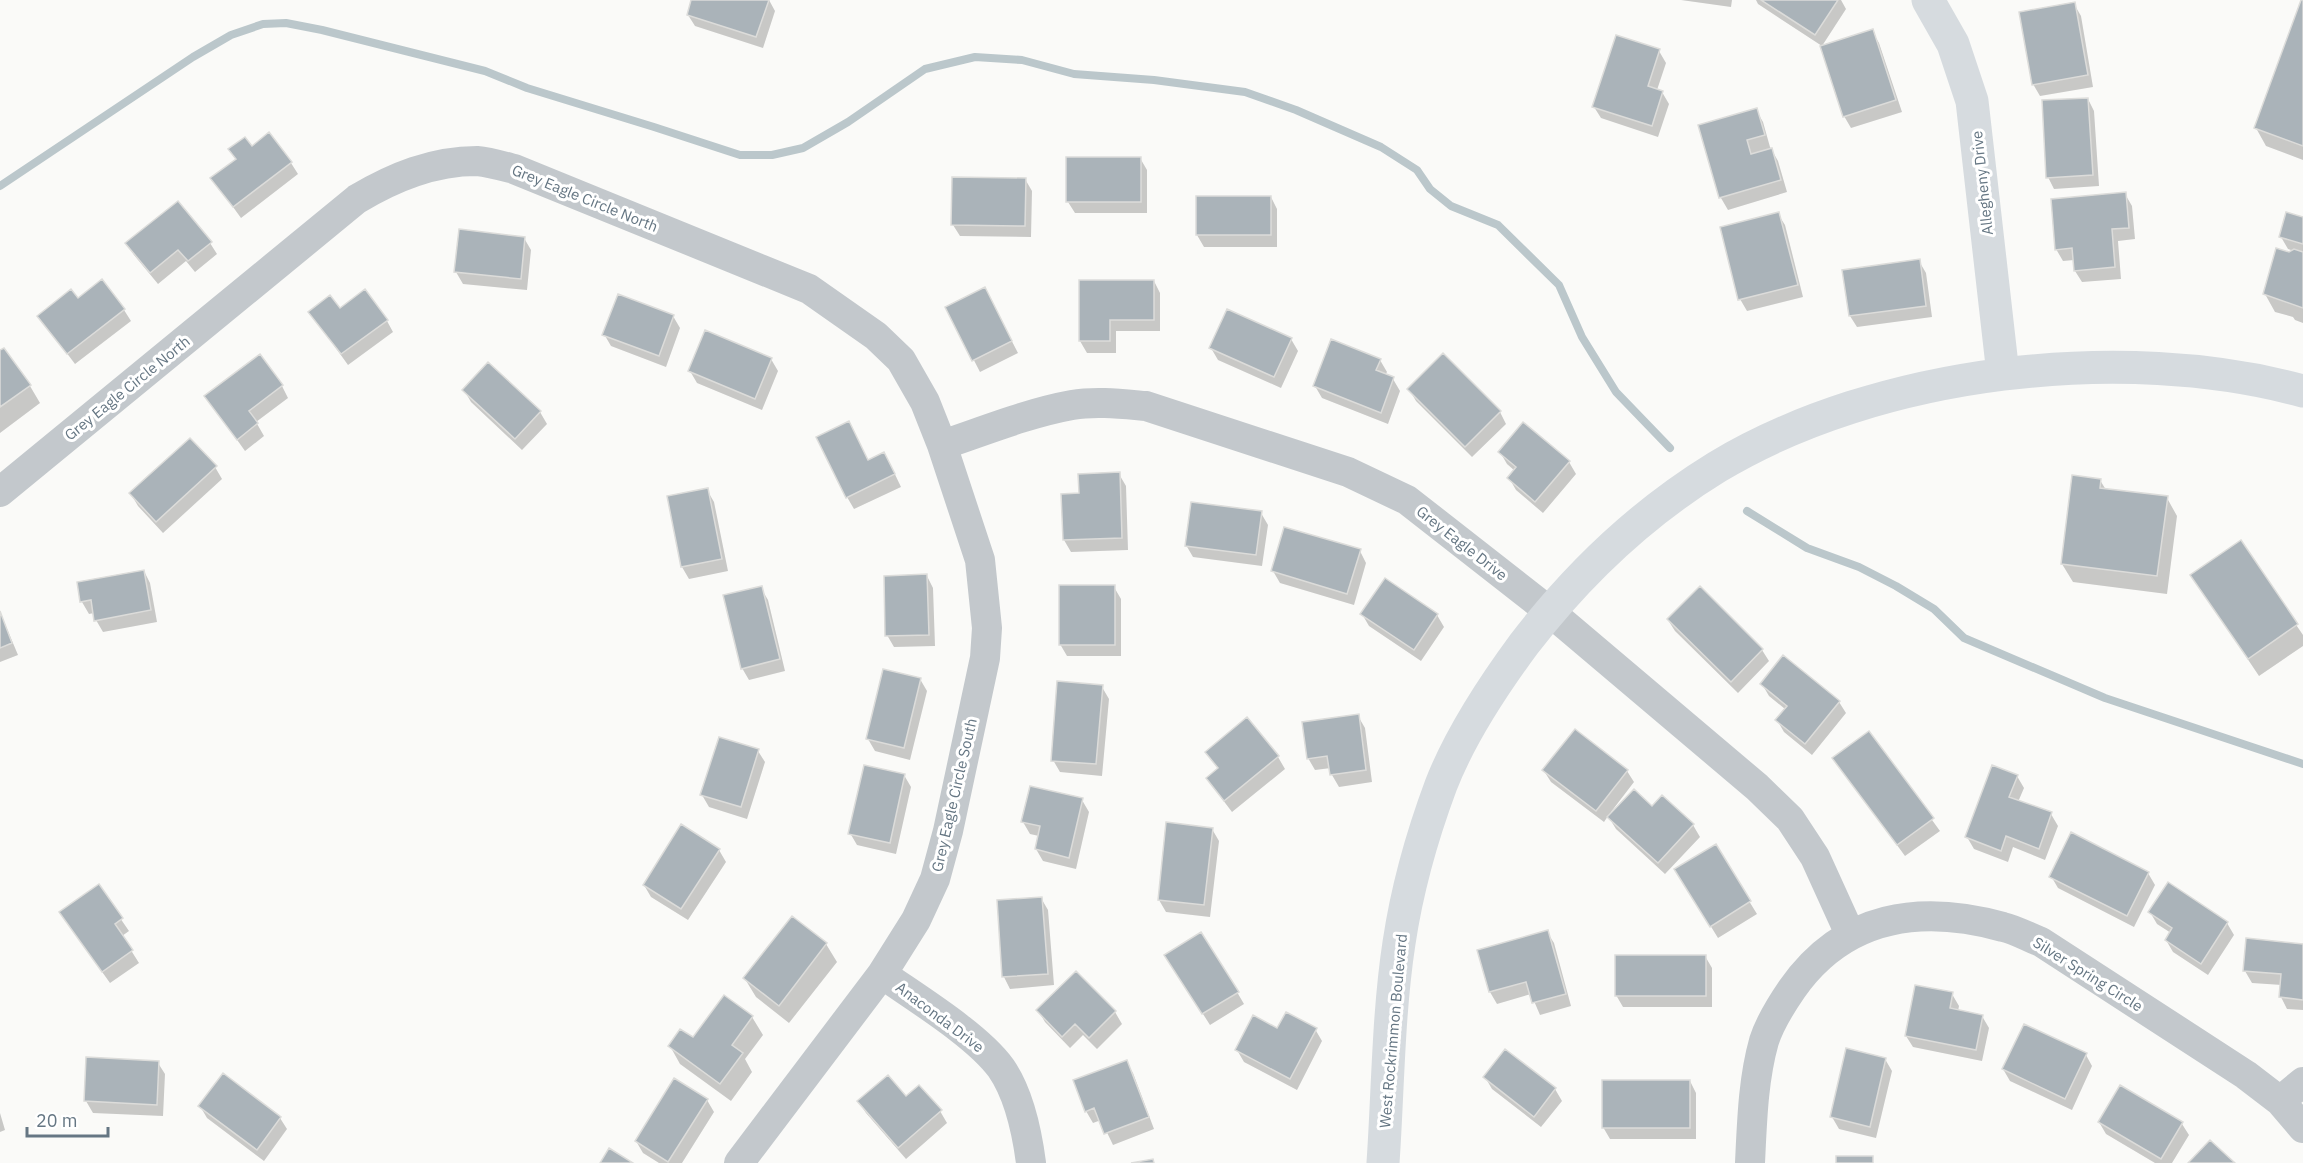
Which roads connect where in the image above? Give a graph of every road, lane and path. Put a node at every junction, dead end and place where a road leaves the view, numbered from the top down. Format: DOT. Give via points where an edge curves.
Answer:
graph roads {
  1 [pos="1928,0"];
  2 [pos="2003,374"];
  3 [pos="2303,391"];
  4 [pos="942,445"];
  5 [pos="0,492"];
  6 [pos="1550,611"];
  7 [pos="1851,934"];
  8 [pos="882,974"];
  9 [pos="2303,1082"];
  10 [pos="2280,1101"];
  11 [pos="2303,1128"];
  12 [pos="739,1163"];
  13 [pos="1031,1163"];
  14 [pos="1383,1163"];
  15 [pos="1750,1163"];
  1 -- 2 [label="main road, Allegheny Drive" via="1953,44 1972,101"];
  2 -- 3 [label="main road, West Rockrimmon Boulevard" via="2074,368 2178,369"];
  2 -- 6 [label="main road, West Rockrimmon Boulevard" via="1896,395 1831,413 1718,467 1627,533"];
  4 -- 5 [label="street, Grey Eagle Circle North" via="925,402 901,360 845,312 809,290 514,169 479,161 414,170 357,199"];
  4 -- 6 [label="street, Grey Eagle Drive" via="1073,405 1146,406 1381,486 1407,500"];
  4 -- 8 [label="street, Grey Eagle Circle South" via="980,560 987,617 985,658 935,879 913,925"];
  6 -- 7 [label="street, Grey Eagle Drive" via="1790,819 1815,857"];
  6 -- 14 [label="main road, West Rockrimmon Boulevard" via="1501,675 1471,726 1443,781 1424,836 1398,946"];
  7 -- 10 [label="street, Silver Spring Circle" via="1885,921 1927,915 2004,927 2041,942"];
  7 -- 15 [label="street, Silver Spring Circle" via="1821,954 1799,979 1764,1039 1753,1101"];
  8 -- 12 [label="street, Grey Eagle Circle South"];
  8 -- 13 [label="street, Anaconda Drive" via="974,1040 1001,1068 1018,1104"];
  9 -- 10 [label="street"];
  10 -- 11 [label="street, Silver Spring Circle"];
}
